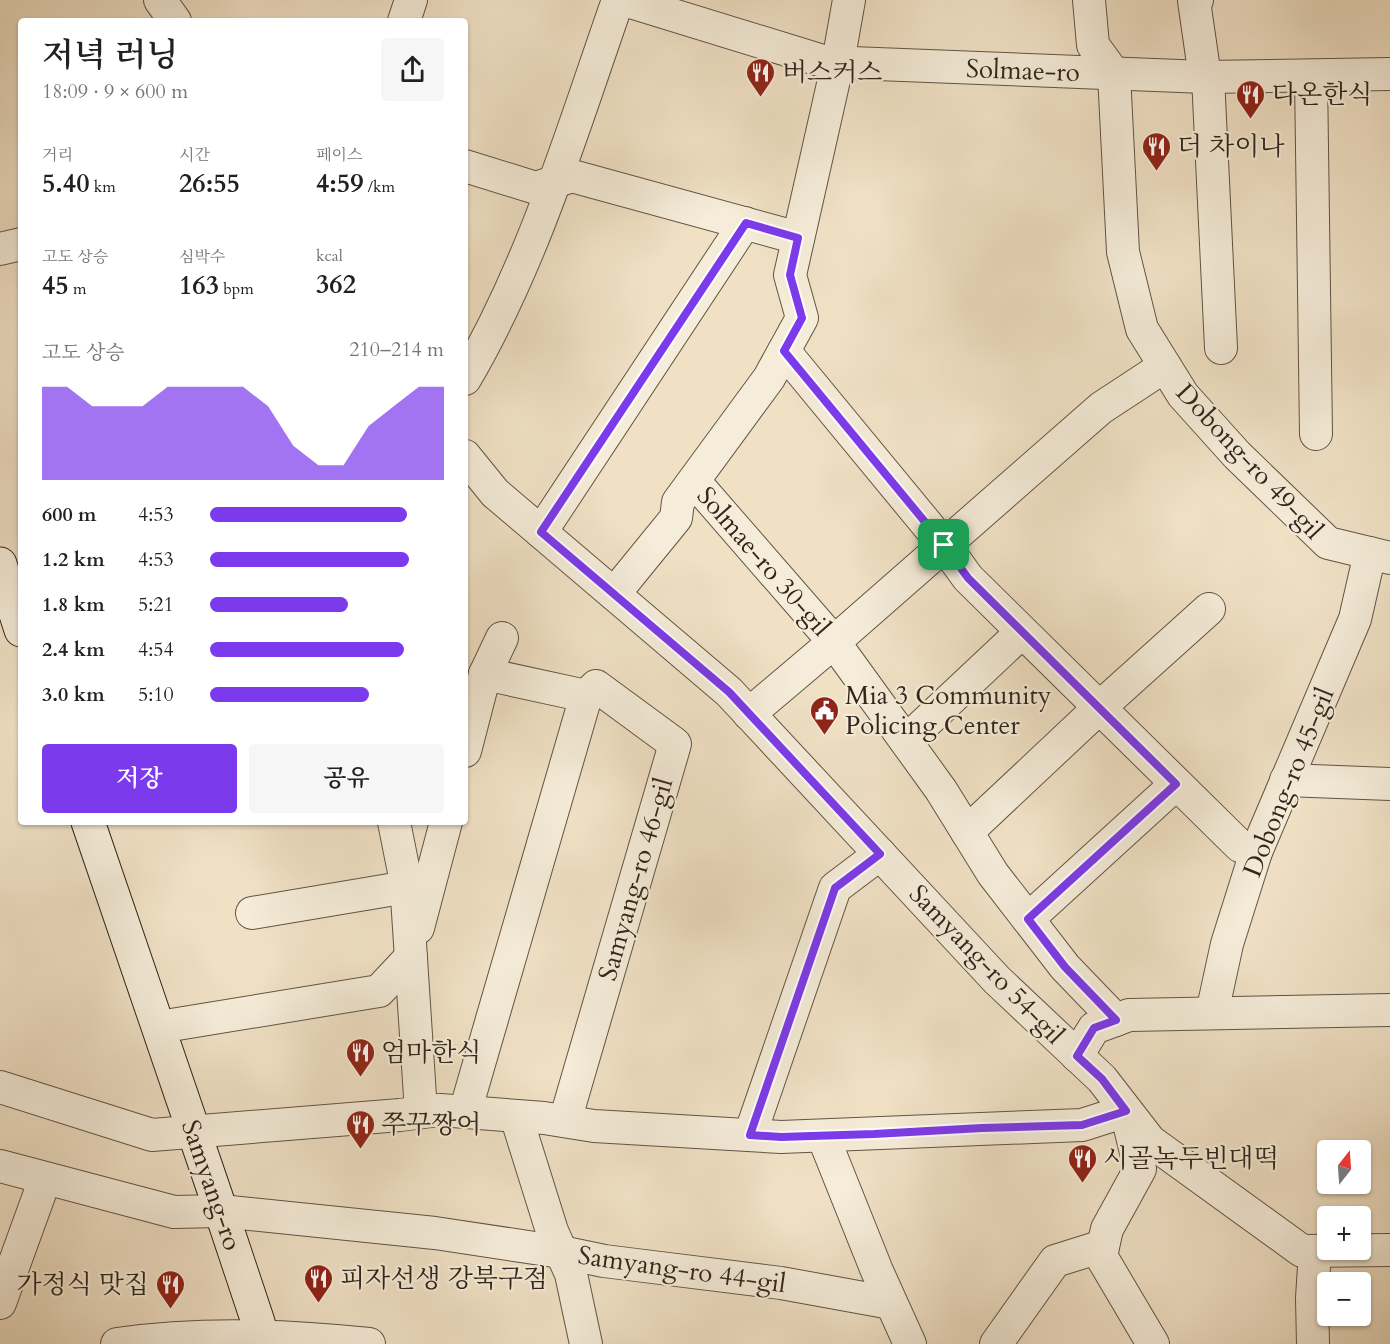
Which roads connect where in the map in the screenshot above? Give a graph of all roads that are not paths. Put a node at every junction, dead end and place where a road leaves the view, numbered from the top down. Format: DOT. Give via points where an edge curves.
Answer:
graph roads {
  1 [pos="160,0"];
  2 [pos="411,0"];
  3 [pos="618,0"];
  4 [pos="624,0"];
  5 [pos="849,0"];
  6 [pos="1089,0"];
  7 [pos="1197,0"];
  8 [pos="173,18"];
  9 [pos="405,18"];
  10 [pos="838,62"];
  11 [pos="1114,74"];
  12 [pos="1390,74"];
  13 [pos="1311,76"];
  14 [pos="1207,77"];
  15 [pos="468,167"];
  16 [pos="554,183"];
  17 [pos="746,223"];
  18 [pos="798,238"];
  19 [pos="18,245"];
  20 [pos="0,249"];
  21 [pos="1221,348"];
  22 [pos="784,351"];
  23 [pos="1165,366"];
  24 [pos="468,373"];
  25 [pos="1316,434"];
  26 [pos="468,460"];
  27 [pos="694,481"];
  28 [pos="541,532"];
  29 [pos="944,545"];
  30 [pos="1380,556"];
  31 [pos="0,566"];
  32 [pos="614,594"];
  33 [pos="1209,609"];
  34 [pos="18,621"];
  35 [pos="1022,632"];
  36 [pos="502,638"];
  37 [pos="834,642"];
  38 [pos="485,674"];
  39 [pos="586,696"];
  40 [pos="1099,708"];
  41 [pos="749,714"];
  42 [pos="468,739"];
  43 [pos="906,741"];
  44 [pos="1286,780"];
  45 [pos="1176,784"];
  46 [pos="1390,784"];
  47 [pos="89,825"];
  48 [pos="394,825"];
  49 [pos="445,825"];
  50 [pos="967,832"];
  51 [pos="1256,852"];
  52 [pos="880,854"];
  53 [pos="407,888"];
  54 [pos="252,913"];
  55 [pos="1028,919"];
  56 [pos="411,955"];
  57 [pos="1390,1010"];
  58 [pos="1212,1013"];
  59 [pos="1116,1020"];
  60 [pos="159,1027"];
  61 [pos="1077,1056"];
  62 [pos="0,1087"];
  63 [pos="1126,1111"];
  64 [pos="421,1112"];
  65 [pos="465,1112"];
  66 [pos="516,1116"];
  67 [pos="565,1121"];
  68 [pos="194,1130"];
  69 [pos="750,1135"];
  70 [pos="823,1136"];
  71 [pos="0,1166"];
  72 [pos="45,1179"];
  73 [pos="221,1211"];
  74 [pos="1103,1246"];
  75 [pos="1390,1250"];
  76 [pos="1315,1251"];
  77 [pos="561,1252"];
  78 [pos="891,1303"];
  79 [pos="0,1304"];
  80 [pos="263,1340"];
  81 [pos="117,1344"];
  82 [pos="369,1344"];
  83 [pos="586,1344"];
  84 [pos="910,1344"];
  85 [pos="996,1344"];
  86 [pos="1152,1344"];
  87 [pos="1313,1344"];
  1 -- 8 [label="street"];
  2 -- 9 [label="street"];
  3 -- 16 [label="street"];
  4 -- 10 [label="street, Solmae-ro" via="826,62"];
  5 -- 10 [label="street"];
  6 -- 11 [label="street" via="1093,45"];
  7 -- 14 [label="street" via="1194,1"];
  10 -- 11 [label="street, Solmae-ro"];
  10 -- 18 [label="street, Solmae-ro 30-gil"];
  11 -- 14 [label="street, Solmae-ro"];
  11 -- 23 [label="street, Dobong-ro 49-gil" via="1123,252 1142,328"];
  12 -- 13 [label="street, Solmae-ro"];
  13 -- 14 [label="street, Solmae-ro"];
  13 -- 25 [label="street"];
  14 -- 21 [label="street"];
  15 -- 16 [label="street" via="537,188"];
  16 -- 17 [label="street" via="572,176"];
  16 -- 24 [label="street" via="503,304"];
  17 -- 18 [label="street"];
  17 -- 28 [label="street"];
  18 -- 22 [label="street, Solmae-ro 30-gil" via="790,275 802,318"];
  19 -- 20 [label="street"];
  22 -- 27 [label="street, Solmae-ro 30-gil" via="769,378"];
  22 -- 29 [label="street"];
  23 -- 29 [label="street" via="1101,408"];
  23 -- 30 [label="street, Dobong-ro 49-gil" via="1184,395 1237,455 1328,543"];
  26 -- 28 [label="street, Samyang-ro 54-gil" via="495,493"];
  27 -- 32 [label="street, Solmae-ro 30-gil" via="678,502 675,518"];
  27 -- 37 [label="street, Solmae-ro 30-gil"];
  28 -- 32 [label="street, Samyang-ro 54-gil"];
  29 -- 35 [label="street" via="968,578"];
  29 -- 37 [label="street"];
  30 -- 44 [label="street, Dobong-ro 45-gil"];
  31 -- 34 [label="main road"];
  32 -- 41 [label="street, Samyang-ro 54-gil" via="729,692"];
  33 -- 40 [label="street"];
  35 -- 40 [label="street"];
  35 -- 43 [label="street"];
  36 -- 38 [label="street"];
  37 -- 41 [label="street"];
  37 -- 43 [label="street, Solmae-ro 30-gil"];
  38 -- 39 [label="street, Samyang-ro 46-gil"];
  38 -- 42 [label="street"];
  39 -- 65 [label="street"];
  39 -- 67 [label="street, Samyang-ro 46-gil" via="596,686 675,744"];
  40 -- 45 [label="street"];
  40 -- 50 [label="street"];
  41 -- 52 [label="street, Samyang-ro 54-gil"];
  43 -- 50 [label="street, Solmae-ro 30-gil"];
  44 -- 46 [label="street"];
  44 -- 51 [label="street, Dobong-ro 45-gil"];
  45 -- 51 [label="street" via="1240,846"];
  45 -- 55 [label="street"];
  47 -- 60 [label="main road, Samyang-ro"];
  48 -- 53 [label="street"];
  49 -- 56 [label="street"];
  50 -- 55 [label="street, Solmae-ro 30-gil"];
  51 -- 58 [label="street, Dobong-ro 45-gil" via="1227,944"];
  52 -- 61 [label="street, Samyang-ro 54-gil" via="997,980"];
  52 -- 69 [label="street" via="835,888"];
  53 -- 54 [label="street"];
  53 -- 56 [label="street"];
  55 -- 59 [label="street, Solmae-ro 30-gil" via="1065,967"];
  56 -- 60 [label="street" via="379,991"];
  56 -- 64 [label="street"];
  57 -- 58 [label="street"];
  58 -- 59 [label="street" via="1128,1015"];
  59 -- 61 [label="street" via="1094,1028"];
  60 -- 68 [label="main road, Samyang-ro"];
  61 -- 63 [label="street, Samyang-ro 54-gil" via="1102,1079"];
  62 -- 68 [label="street" via="152,1135"];
  63 -- 70 [label="street" via="1082,1125"];
  63 -- 74 [label="street" via="1140,1169 1107,1229"];
  63 -- 76 [label="street, Samyang-ro 54-gil" via="1150,1141 1302,1251"];
  64 -- 65 [label="street"];
  64 -- 68 [label="street"];
  65 -- 66 [label="street"];
  66 -- 67 [label="street"];
  66 -- 77 [label="street"];
  67 -- 69 [label="street"];
  68 -- 73 [label="main road, Samyang-ro"];
  69 -- 70 [label="street"];
  70 -- 78 [label="street"];
  71 -- 72 [label="street, Samyang-ro 44-gil"];
  72 -- 73 [label="street, Samyang-ro 44-gil" via="174,1212"];
  72 -- 79 [label="street"];
  73 -- 77 [label="street, Samyang-ro 44-gil" via="435,1233"];
  73 -- 80 [label="main road, Samyang-ro"];
  74 -- 85 [label="street" via="1055,1261"];
  74 -- 86 [label="street" via="1101,1256"];
  75 -- 76 [label="street, Samyang-ro 54-gil"];
  76 -- 87 [label="street"];
  77 -- 78 [label="street, Samyang-ro 44-gil"];
  77 -- 83 [label="street" via="571,1274"];
  78 -- 84 [label="street"];
  80 -- 81 [label="street" via="214,1336"];
  80 -- 82 [label="street" via="326,1339"];
}
